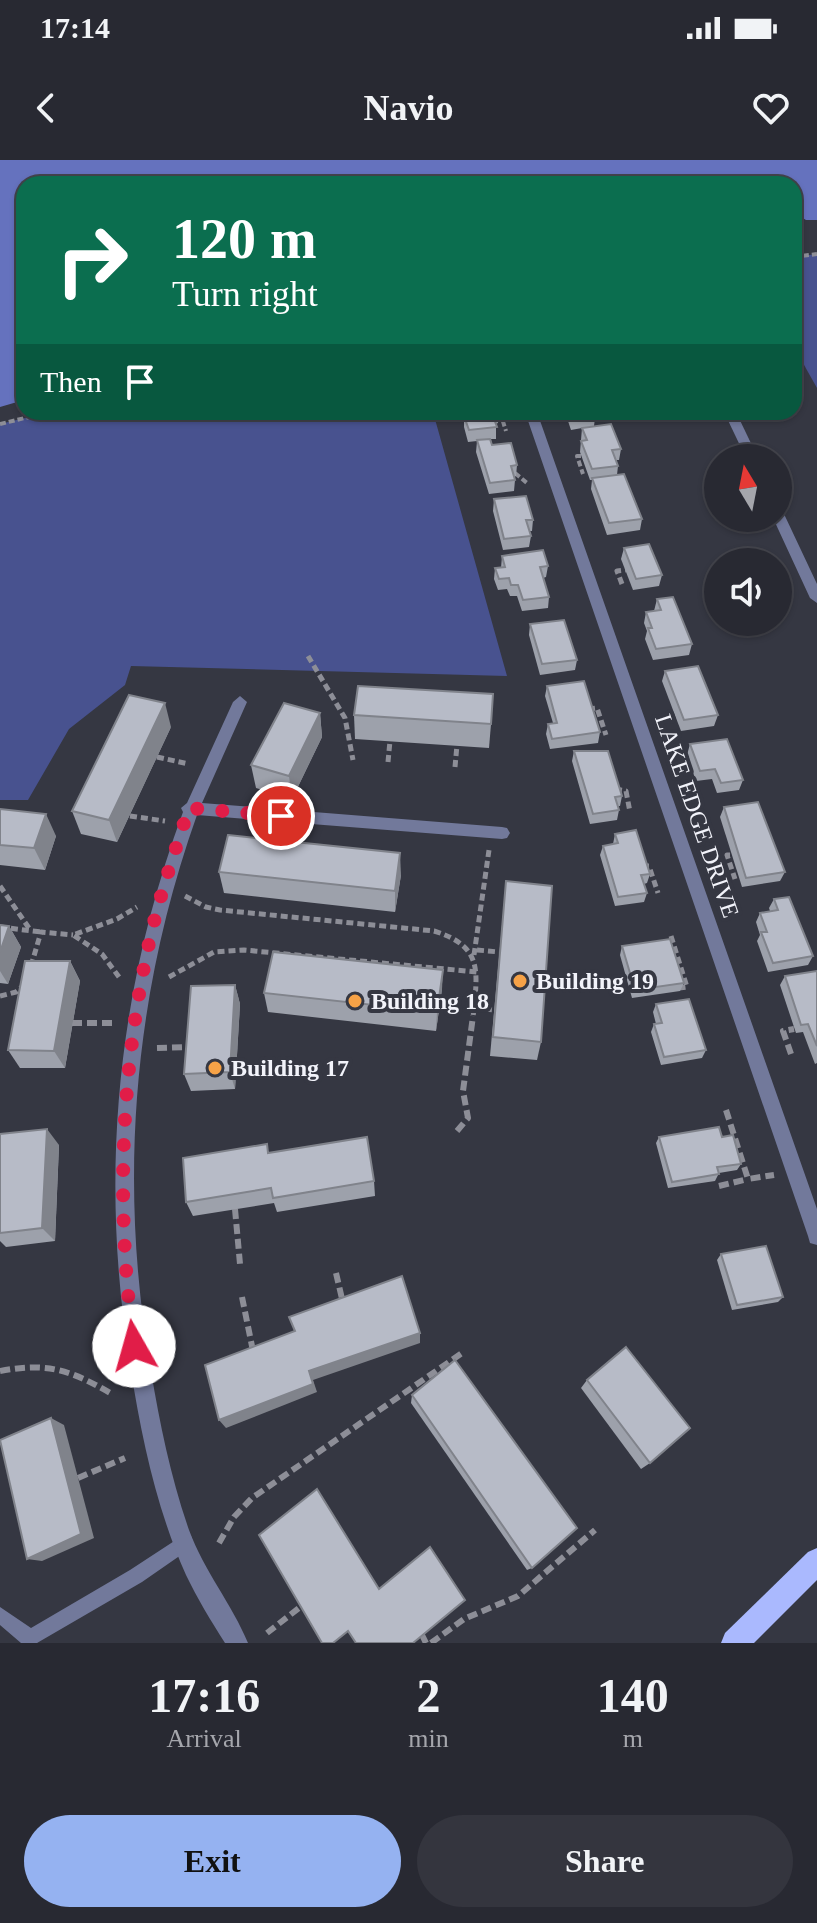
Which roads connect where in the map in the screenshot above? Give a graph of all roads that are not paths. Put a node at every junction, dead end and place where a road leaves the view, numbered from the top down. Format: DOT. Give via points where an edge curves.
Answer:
graph roads {
  1 [pos="534,420"];
  2 [pos="734,420"];
  3 [pos="745,444"];
  4 [pos="786,532"];
  5 [pos="817,598"];
  6 [pos="240,702"];
  7 [pos="189,808"];
  8 [pos="496,833"];
  9 [pos="817,1236"];
  10 [pos="185,1542"];
  11 [pos="815,1567"];
  12 [pos="0,1615"];
  13 [pos="30,1641"];
  14 [pos="237,1643"];
  15 [pos="735,1643"];
  1 -- 9 [label="street, LAKE EDGE DRIVE"];
  2 -- 3 [label="street"];
  4 -- 5 [label="street"];
  6 -- 7 [label="street"];
  7 -- 8 [label="street"];
  7 -- 10 [label="street" via="148,945 131,1039 124,1177 134,1346 159,1466"];
  10 -- 13 [label="lane"];
  10 -- 14 [label="street"];
  11 -- 15 [label="main road"];
  12 -- 13 [label="lane"];
}
